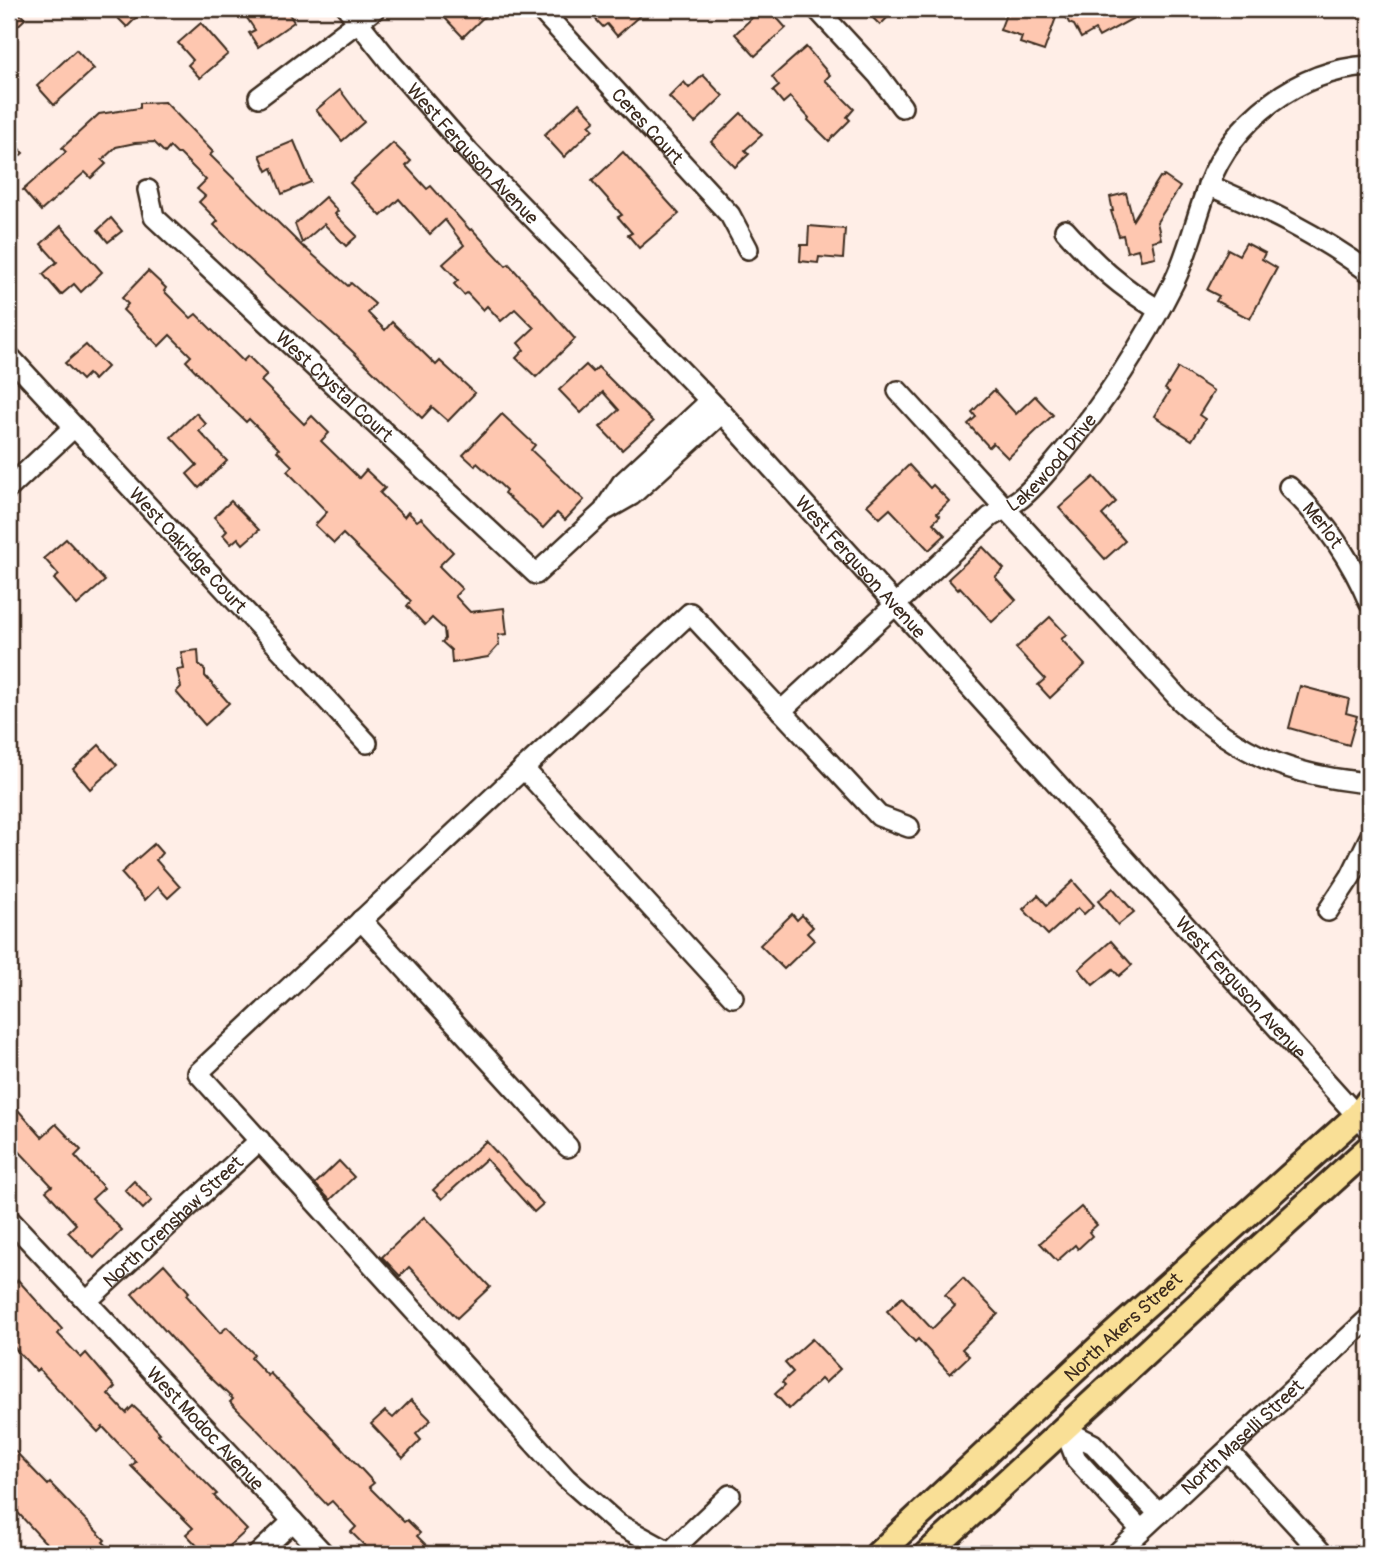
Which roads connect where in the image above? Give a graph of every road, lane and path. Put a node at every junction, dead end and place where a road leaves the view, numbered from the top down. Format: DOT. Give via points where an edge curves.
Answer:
graph roads {
  1 [pos="375,9"];
  2 [pos="540,9"];
  3 [pos="817,9"];
  4 [pos="353,16"];
  5 [pos="1369,66"];
  6 [pos="259,97"];
  7 [pos="902,107"];
  8 [pos="1208,185"];
  9 [pos="148,190"];
  10 [pos="1065,230"];
  11 [pos="748,249"];
  12 [pos="1369,272"];
  13 [pos="1159,310"];
  14 [pos="9,356"];
  15 [pos="898,391"];
  16 [pos="716,407"];
  17 [pos="74,427"];
  18 [pos="1289,487"];
  19 [pos="9,488"];
  20 [pos="1006,507"];
  21 [pos="1369,602"];
  22 [pos="895,604"];
  23 [pos="781,710"];
  24 [pos="367,743"];
  25 [pos="523,768"];
  26 [pos="1369,783"];
  27 [pos="909,827"];
  28 [pos="1369,839"];
  29 [pos="1328,911"];
  30 [pos="361,920"];
  31 [pos="733,997"];
  32 [pos="1365,1115"];
  33 [pos="260,1140"];
  34 [pos="568,1147"];
  35 [pos="1369,1148"];
  36 [pos="9,1219"];
  37 [pos="87,1301"];
  38 [pos="1367,1323"];
  39 [pos="1107,1340"];
  40 [pos="1065,1430"];
  41 [pos="1228,1451"];
  42 [pos="1119,1471"];
  43 [pos="1102,1488"];
  44 [pos="730,1495"];
  45 [pos="1159,1514"];
  46 [pos="293,1521"];
  47 [pos="1141,1531"];
  48 [pos="672,1553"];
  49 [pos="258,1554"];
  50 [pos="324,1554"];
  51 [pos="878,1554"];
  52 [pos="927,1554"];
  53 [pos="1116,1554"];
  54 [pos="1323,1554"];
  1 -- 4 [label="street"];
  2 -- 11 [label="street, Ceres Court" via="730,215"];
  3 -- 7 [label="street"];
  4 -- 6 [label="street"];
  4 -- 16 [label="street, West Ferguson Avenue" via="468,151"];
  5 -- 8 [label="street, Lakewood Drive" via="1317,76 1286,92 1238,134"];
  8 -- 12 [label="street" via="1283,218"];
  8 -- 13 [label="street, Lakewood Drive" via="1188,248"];
  9 -- 16 [label="street, West Crystal Court" via="154,216 536,574 604,511 622,483"];
  10 -- 13 [label="street" via="1107,276"];
  13 -- 20 [label="street, Lakewood Drive" via="1114,388 1082,430 1022,498"];
  14 -- 17 [label="street, West Oakridge Court"];
  15 -- 20 [label="street"];
  16 -- 22 [label="street, West Ferguson Avenue"];
  17 -- 19 [label="street"];
  17 -- 24 [label="street, West Oakridge Court"];
  18 -- 21 [label="street, Merlot" via="1330,531"];
  20 -- 22 [label="street"];
  20 -- 26 [label="street, Lakewood Drive" via="1207,724 1255,755 1294,771"];
  22 -- 23 [label="street"];
  22 -- 32 [label="street, West Ferguson Avenue"];
  23 -- 25 [label="street" via="690,612"];
  23 -- 27 [label="street" via="878,816"];
  25 -- 30 [label="street"];
  25 -- 31 [label="street"];
  28 -- 29 [label="street"];
  30 -- 33 [label="street" via="198,1073"];
  30 -- 34 [label="street"];
  32 -- 39 [label="main road, North Akers Street"];
  33 -- 37 [label="street, North Crenshaw Street"];
  33 -- 48 [label="street" via="566,1478 618,1524"];
  35 -- 40 [label="main road, North Akers Street"];
  36 -- 37 [label="street, West Modoc Avenue"];
  37 -- 46 [label="street, West Modoc Avenue"];
  38 -- 41 [label="street, North Maselli Street"];
  39 -- 40 [label="main road" via="1056,1404 1055,1418"];
  39 -- 51 [label="main road, North Akers Street"];
  40 -- 42 [label="street" via="1093,1444"];
  40 -- 43 [label="street" via="1076,1459"];
  40 -- 52 [label="main road, North Akers Street"];
  41 -- 45 [label="street, North Maselli Street"];
  41 -- 54 [label="street"];
  42 -- 43 [label="street"];
  42 -- 45 [label="street"];
  43 -- 47 [label="street"];
  44 -- 48 [label="street"];
  45 -- 47 [label="street, North Maselli Street"];
  46 -- 49 [label="street"];
  46 -- 50 [label="street, West Modoc Avenue"];
  47 -- 53 [label="street, North Maselli Street"];
}
